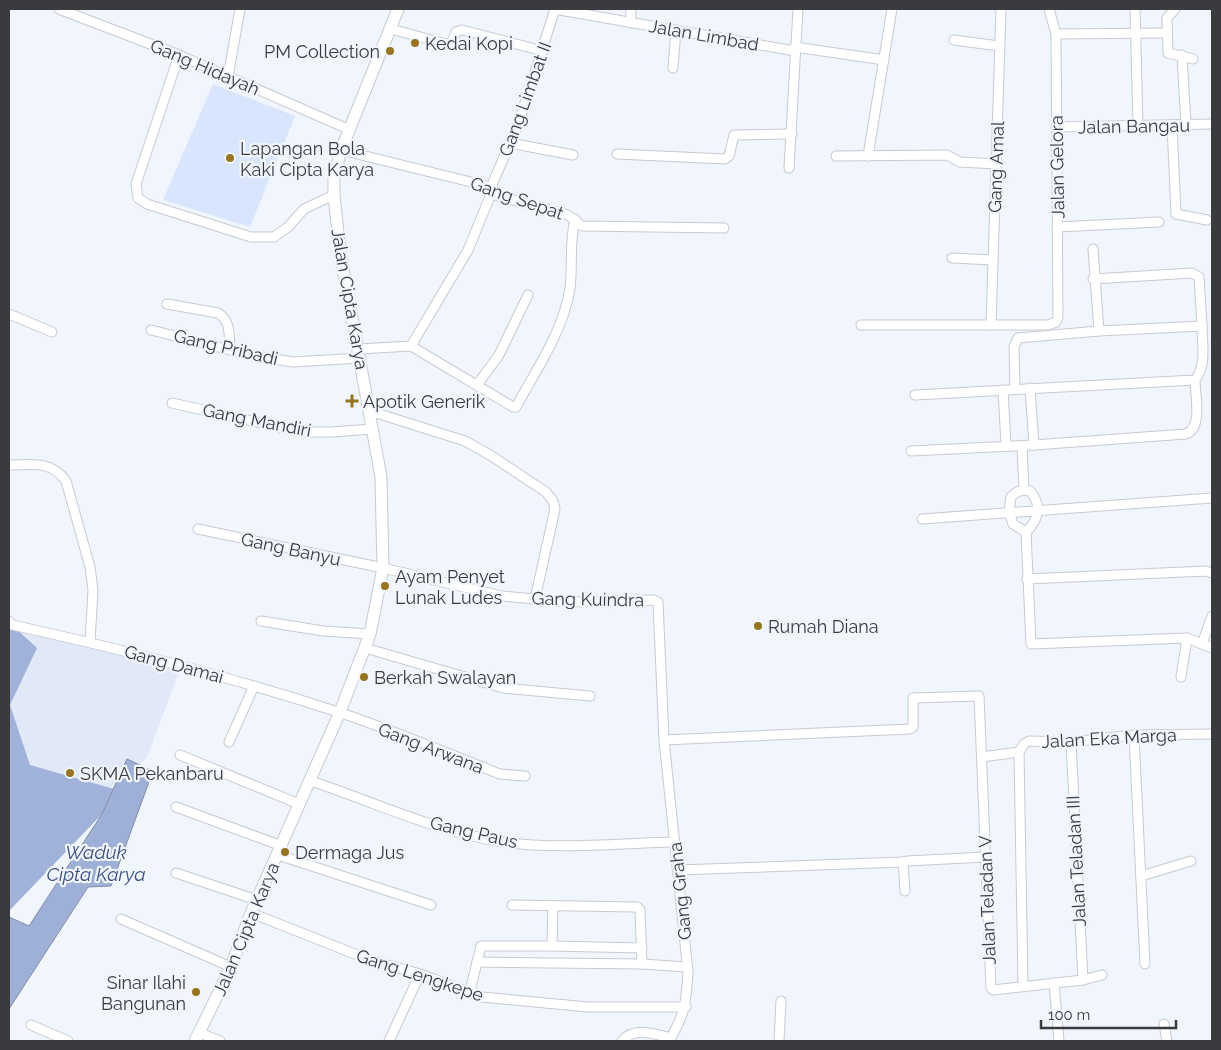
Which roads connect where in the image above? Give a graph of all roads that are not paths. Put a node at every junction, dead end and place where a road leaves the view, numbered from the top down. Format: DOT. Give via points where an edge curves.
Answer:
graph roads {
  1 [pos="60,9"];
  2 [pos="240,9"];
  3 [pos="398,9"];
  4 [pos="554,9"];
  5 [pos="631,9"];
  6 [pos="798,9"];
  7 [pos="892,9"];
  8 [pos="1001,9"];
  9 [pos="1049,9"];
  10 [pos="1135,9"];
  11 [pos="1176,9"];
  12 [pos="631,23"];
  13 [pos="391,29"];
  14 [pos="676,30"];
  15 [pos="1135,32"];
  16 [pos="1167,33"];
  17 [pos="1056,34"];
  18 [pos="954,40"];
  19 [pos="1000,46"];
  20 [pos="795,49"];
  21 [pos="543,50"];
  22 [pos="1182,55"];
  23 [pos="180,56"];
  24 [pos="884,60"];
  25 [pos="1193,60"];
  26 [pos="673,68"];
  27 [pos="228,77"];
  28 [pos="1212,124"];
  29 [pos="1138,125"];
  30 [pos="1172,125"];
  31 [pos="1186,125"];
  32 [pos="1056,127"];
  33 [pos="348,129"];
  34 [pos="792,134"];
  35 [pos="510,143"];
  36 [pos="341,150"];
  37 [pos="617,154"];
  38 [pos="573,155"];
  39 [pos="836,156"];
  40 [pos="868,156"];
  41 [pos="996,164"];
  42 [pos="788,168"];
  43 [pos="491,190"];
  44 [pos="334,195"];
  45 [pos="574,219"];
  46 [pos="1207,220"];
  47 [pos="1159,222"];
  48 [pos="1057,227"];
  49 [pos="724,228"];
  50 [pos="1093,249"];
  51 [pos="952,258"];
  52 [pos="993,260"];
  53 [pos="1094,279"];
  54 [pos="528,295"];
  55 [pos="167,304"];
  56 [pos="9,314"];
  57 [pos="861,325"];
  58 [pos="991,325"];
  59 [pos="1202,326"];
  60 [pos="151,330"];
  61 [pos="1099,330"];
  62 [pos="52,332"];
  63 [pos="411,346"];
  64 [pos="230,350"];
  65 [pos="360,354"];
  66 [pos="1195,380"];
  67 [pos="477,385"];
  68 [pos="1030,388"];
  69 [pos="1015,389"];
  70 [pos="1003,390"];
  71 [pos="915,395"];
  72 [pos="172,403"];
  73 [pos="370,411"];
  74 [pos="373,429"];
  75 [pos="1006,445"];
  76 [pos="1034,445"];
  77 [pos="1022,446"];
  78 [pos="911,451"];
  79 [pos="9,465"];
  80 [pos="1024,490"];
  81 [pos="1212,498"];
  82 [pos="1039,511"];
  83 [pos="1009,512"];
  84 [pos="922,519"];
  85 [pos="198,529"];
  86 [pos="1026,532"];
  87 [pos="384,568"];
  88 [pos="1212,572"];
  89 [pos="1027,579"];
  90 [pos="535,599"];
  91 [pos="1212,616"];
  92 [pos="9,621"];
  93 [pos="261,621"];
  94 [pos="370,634"];
  95 [pos="1187,638"];
  96 [pos="90,642"];
  97 [pos="1202,644"];
  98 [pos="365,648"];
  99 [pos="1212,648"];
  100 [pos="1181,677"];
  101 [pos="254,686"];
  102 [pos="590,696"];
  103 [pos="340,712"];
  104 [pos="1212,734"];
  105 [pos="1134,735"];
  106 [pos="664,740"];
  107 [pos="229,742"];
  108 [pos="1070,742"];
  109 [pos="1019,752"];
  110 [pos="180,755"];
  111 [pos="982,756"];
  112 [pos="525,776"];
  113 [pos="311,780"];
  114 [pos="300,804"];
  115 [pos="176,808"];
  116 [pos="675,842"];
  117 [pos="280,850"];
  118 [pos="985,857"];
  119 [pos="1191,861"];
  120 [pos="903,862"];
  121 [pos="678,870"];
  122 [pos="176,872"];
  123 [pos="1142,876"];
  124 [pos="905,890"];
  125 [pos="257,900"];
  126 [pos="431,905"];
  127 [pos="512,905"];
  128 [pos="552,906"];
  129 [pos="251,913"];
  130 [pos="121,919"];
  131 [pos="552,946"];
  132 [pos="642,948"];
  133 [pos="477,962"];
  134 [pos="642,964"];
  135 [pos="1145,964"];
  136 [pos="231,967"];
  137 [pos="687,967"];
  138 [pos="420,974"];
  139 [pos="1102,975"];
  140 [pos="1083,980"];
  141 [pos="1054,983"];
  142 [pos="1023,985"];
  143 [pos="470,991"];
  144 [pos="781,1002"];
  145 [pos="686,1007"];
  146 [pos="1164,1024"];
  147 [pos="31,1026"];
  148 [pos="198,1037"];
  149 [pos="670,1040"];
  150 [pos="68,1041"];
  151 [pos="220,1041"];
  152 [pos="389,1041"];
  153 [pos="622,1041"];
  154 [pos="779,1041"];
  155 [pos="1059,1041"];
  156 [pos="1167,1041"];
  1 -- 23 [label="street, Gang Hidayah"];
  2 -- 27 [label="street"];
  3 -- 13 [label="main road, Jalan Cipta Karya"];
  4 -- 12 [label="street, Jalan Limbad"];
  4 -- 21 [label="street, Gang Limbat II"];
  5 -- 12 [label="street"];
  6 -- 20 [label="street"];
  7 -- 24 [label="street"];
  8 -- 19 [label="street, Gang Amal"];
  9 -- 17 [label="street, Jalan Gelora"];
  10 -- 15 [label="street"];
  11 -- 16 [label="street" via="1167,16"];
  12 -- 14 [label="street, Jalan Limbad"];
  13 -- 21 [label="street" via="446,44 462,30"];
  13 -- 33 [label="main road, Jalan Cipta Karya"];
  14 -- 20 [label="street, Jalan Limbad"];
  14 -- 26 [label="street"];
  15 -- 16 [label="street"];
  15 -- 17 [label="street"];
  15 -- 29 [label="street"];
  16 -- 22 [label="street" via="1168,53"];
  17 -- 32 [label="street, Jalan Gelora"];
  18 -- 19 [label="street"];
  19 -- 41 [label="street, Gang Amal"];
  20 -- 24 [label="street, Jalan Limbad"];
  20 -- 34 [label="street"];
  21 -- 35 [label="street, Gang Limbat II"];
  22 -- 25 [label="street"];
  22 -- 31 [label="street"];
  23 -- 27 [label="street, Gang Hidayah"];
  23 -- 44 [label="street" via="136,184 138,198 147,204 251,237 274,237 304,209"];
  24 -- 40 [label="street"];
  27 -- 33 [label="street, Gang Hidayah"];
  28 -- 31 [label="street, Jalan Bangau"];
  29 -- 30 [label="street, Jalan Bangau"];
  29 -- 32 [label="street, Jalan Bangau"];
  30 -- 31 [label="street, Jalan Bangau"];
  30 -- 46 [label="street" via="1176,214"];
  32 -- 48 [label="street, Jalan Gelora"];
  33 -- 36 [label="main road, Jalan Cipta Karya"];
  34 -- 37 [label="street" via="734,135 729,156 725,159"];
  34 -- 42 [label="street"];
  35 -- 38 [label="street"];
  35 -- 43 [label="street, Gang Limbat II"];
  36 -- 43 [label="street, Gang Sepat"];
  36 -- 44 [label="main road, Jalan Cipta Karya" via="334,178"];
  39 -- 40 [label="street"];
  40 -- 41 [label="street" via="947,155 960,162"];
  41 -- 52 [label="street, Gang Amal"];
  43 -- 45 [label="street, Gang Sepat"];
  43 -- 63 [label="street, Gang Limbat II" via="468,250"];
  44 -- 65 [label="main road, Jalan Cipta Karya" via="340,252"];
  45 -- 49 [label="street, Gang Sepat" via="582,226"];
  45 -- 67 [label="street" via="570,241 570,288 563,315 516,407"];
  47 -- 48 [label="street, Jalan Gelora"];
  48 -- 58 [label="street" via="1056,322 1048,325"];
  50 -- 53 [label="street"];
  51 -- 52 [label="street"];
  52 -- 58 [label="street, Gang Amal"];
  53 -- 59 [label="street" via="1192,273 1199,277"];
  53 -- 61 [label="street"];
  54 -- 67 [label="street" via="499,354"];
  55 -- 64 [label="street" via="225,317"];
  56 -- 62 [label="street"];
  57 -- 58 [label="street"];
  59 -- 61 [label="street"];
  59 -- 66 [label="street" via="1203,359 1201,373"];
  60 -- 64 [label="street, Gang Pribadi"];
  61 -- 69 [label="street" via="1018,338 1014,346"];
  63 -- 65 [label="street, Gang Pribadi"];
  63 -- 67 [label="street"];
  64 -- 65 [label="street, Gang Pribadi" via="293,362"];
  65 -- 73 [label="main road, Jalan Cipta Karya"];
  66 -- 68 [label="street"];
  66 -- 76 [label="street" via="1196,426 1192,432"];
  68 -- 69 [label="street"];
  68 -- 76 [label="street"];
  69 -- 70 [label="street"];
  70 -- 71 [label="street"];
  70 -- 75 [label="street"];
  72 -- 74 [label="street, Gang Mandiri" via="301,432"];
  73 -- 74 [label="main road, Jalan Cipta Karya"];
  73 -- 90 [label="street" via="464,441 546,492 555,509"];
  74 -- 87 [label="main road, Jalan Cipta Karya" via="381,477"];
  75 -- 77 [label="street"];
  75 -- 78 [label="street"];
  76 -- 77 [label="street"];
  77 -- 80 [label="street"];
  79 -- 96 [label="street" via="46,465 59,470 66,481 90,567 93,590"];
  80 -- 82 [label="street" via="1036,498"];
  80 -- 83 [label="street" via="1011,497"];
  81 -- 82 [label="street"];
  82 -- 83 [label="street"];
  82 -- 86 [label="street"];
  83 -- 84 [label="street"];
  83 -- 86 [label="street" via="1013,524"];
  85 -- 87 [label="street, Gang Banyu"];
  86 -- 89 [label="street"];
  87 -- 90 [label="street, Gang Kuindra" via="502,596"];
  87 -- 94 [label="main road, Jalan Cipta Karya"];
  88 -- 89 [label="street"];
  89 -- 95 [label="street" via="1032,644"];
  90 -- 106 [label="street, Gang Kuindra" via="658,602"];
  91 -- 97 [label="street"];
  92 -- 96 [label="street, Gang Damai" via="12,625"];
  93 -- 94 [label="street" via="322,631"];
  94 -- 98 [label="main road, Jalan Cipta Karya"];
  95 -- 97 [label="street"];
  95 -- 100 [label="street"];
  96 -- 101 [label="street, Gang Damai"];
  97 -- 99 [label="street"];
  98 -- 102 [label="street" via="503,688"];
  98 -- 103 [label="main road, Jalan Cipta Karya"];
  101 -- 103 [label="street, Gang Damai"];
  101 -- 107 [label="street"];
  103 -- 112 [label="street, Gang Arwana" via="500,774"];
  103 -- 113 [label="main road, Jalan Cipta Karya"];
  104 -- 105 [label="street, Jalan Eka Marga"];
  105 -- 108 [label="street, Jalan Eka Marga"];
  105 -- 123 [label="street"];
  106 -- 111 [label="street, Jalan Teladan V" via="910,729 913,727 913,698 978,696"];
  106 -- 116 [label="street, Gang Graha"];
  108 -- 109 [label="street, Jalan Eka Marga" via="1029,741"];
  108 -- 140 [label="street, Jalan Teladan III"];
  109 -- 111 [label="street, Jalan Eka Marga"];
  109 -- 142 [label="street"];
  110 -- 114 [label="street"];
  111 -- 118 [label="street, Jalan Teladan V"];
  113 -- 114 [label="main road, Jalan Cipta Karya"];
  113 -- 116 [label="street, Gang Paus" via="430,823 503,842"];
  114 -- 117 [label="main road, Jalan Cipta Karya"];
  115 -- 117 [label="street"];
  116 -- 121 [label="street, Gang Graha"];
  117 -- 125 [label="main road, Jalan Cipta Karya"];
  117 -- 126 [label="street"];
  118 -- 120 [label="street"];
  118 -- 142 [label="street, Jalan Teladan V" via="991,988"];
  119 -- 123 [label="street"];
  120 -- 121 [label="street"];
  120 -- 124 [label="street"];
  121 -- 137 [label="street, Gang Graha"];
  122 -- 125 [label="street"];
  123 -- 135 [label="street"];
  125 -- 129 [label="main road, Jalan Cipta Karya"];
  127 -- 128 [label="street"];
  128 -- 131 [label="street"];
  128 -- 132 [label="street" via="638,907"];
  129 -- 136 [label="main road, Jalan Cipta Karya"];
  129 -- 138 [label="street, Gang Lengkepe" via="370,960"];
  130 -- 136 [label="street"];
  131 -- 132 [label="street"];
  131 -- 133 [label="street" via="481,946"];
  132 -- 134 [label="street"];
  133 -- 134 [label="street"];
  133 -- 143 [label="street"];
  134 -- 137 [label="street"];
  136 -- 148 [label="main road, Jalan Cipta Karya"];
  137 -- 145 [label="street, Gang Graha"];
  138 -- 143 [label="street, Gang Lengkepe"];
  138 -- 152 [label="street"];
  139 -- 140 [label="street, Jalan Teladan V"];
  140 -- 141 [label="street, Jalan Teladan V"];
  141 -- 142 [label="street, Jalan Teladan V"];
  141 -- 155 [label="street"];
  143 -- 145 [label="street, Gang Lengkepe" via="482,997 588,1008"];
  144 -- 154 [label="street"];
  145 -- 149 [label="street, Gang Graha"];
  146 -- 156 [label="street"];
  147 -- 150 [label="street"];
  148 -- 151 [label="street"];
  149 -- 153 [label="street" via="636,1031"];
}
